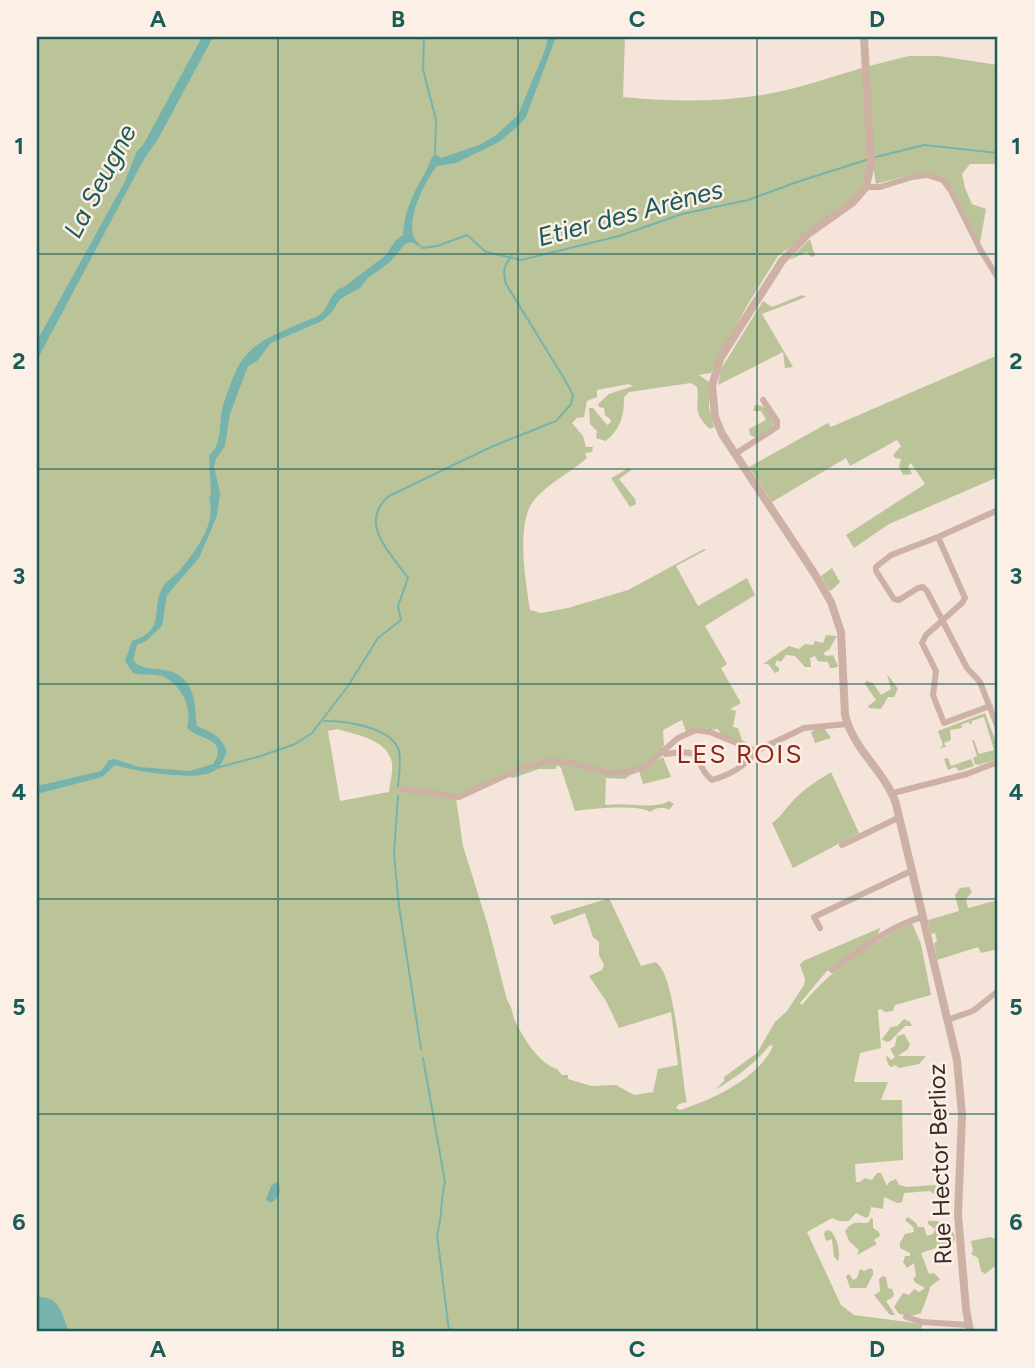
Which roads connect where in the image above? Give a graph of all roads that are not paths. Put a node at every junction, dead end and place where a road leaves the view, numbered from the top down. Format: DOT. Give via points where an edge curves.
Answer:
graph roads {
  1 [pos="864,37"];
  2 [pos="866,187"];
  3 [pos="998,278"];
  4 [pos="763,400"];
  5 [pos="735,454"];
  6 [pos="996,511"];
  7 [pos="998,520"];
  8 [pos="938,537"];
  9 [pos="943,620"];
  10 [pos="990,706"];
  11 [pos="847,724"];
  12 [pos="998,728"];
  13 [pos="662,751"];
  14 [pos="756,751"];
  15 [pos="998,762"];
  16 [pos="401,789"];
  17 [pos="893,793"];
  18 [pos="900,817"];
  19 [pos="842,845"];
  20 [pos="911,871"];
  21 [pos="922,917"];
  22 [pos="820,928"];
  23 [pos="832,971"];
  24 [pos="998,990"];
  25 [pos="947,1020"];
  26 [pos="906,1317"];
  27 [pos="969,1328"];
  1 -- 2 [label="street" via="871,164"];
  2 -- 3 [label="street" via="928,175 943,180"];
  2 -- 5 [label="street" via="789,252 722,358 712,386 712,402 722,434"];
  4 -- 5 [label="street" via="777,427"];
  5 -- 11 [label="street" via="831,602 841,632"];
  6 -- 7 [label="street"];
  6 -- 8 [label="street"];
  8 -- 9 [label="street" via="965,598"];
  8 -- 9 [label="street" via="891,555 876,571 894,599 923,587"];
  9 -- 10 [label="street"];
  9 -- 10 [label="street" via="922,643 936,671 933,695 944,723"];
  10 -- 12 [label="street"];
  11 -- 14 [label="street" via="804,728"];
  11 -- 17 [label="street"];
  13 -- 14 [label="street" via="678,738 702,730"];
  13 -- 14 [label="street" via="692,753 712,780 743,767"];
  13 -- 16 [label="street" via="640,769 622,773 598,772 559,761 522,768 459,797"];
  15 -- 17 [label="street"];
  17 -- 18 [label="street, Rue Hector Berlioz"];
  18 -- 19 [label="street"];
  18 -- 20 [label="street, Rue Hector Berlioz"];
  20 -- 21 [label="street, Rue Hector Berlioz"];
  20 -- 22 [label="street" via="814,917"];
  21 -- 23 [label="street" via="885,933"];
  21 -- 25 [label="street, Rue Hector Berlioz"];
  24 -- 25 [label="street" via="973,1011"];
  25 -- 27 [label="street, Rue Hector Berlioz" via="962,1096 957,1191"];
  26 -- 27 [label="street"];
}
